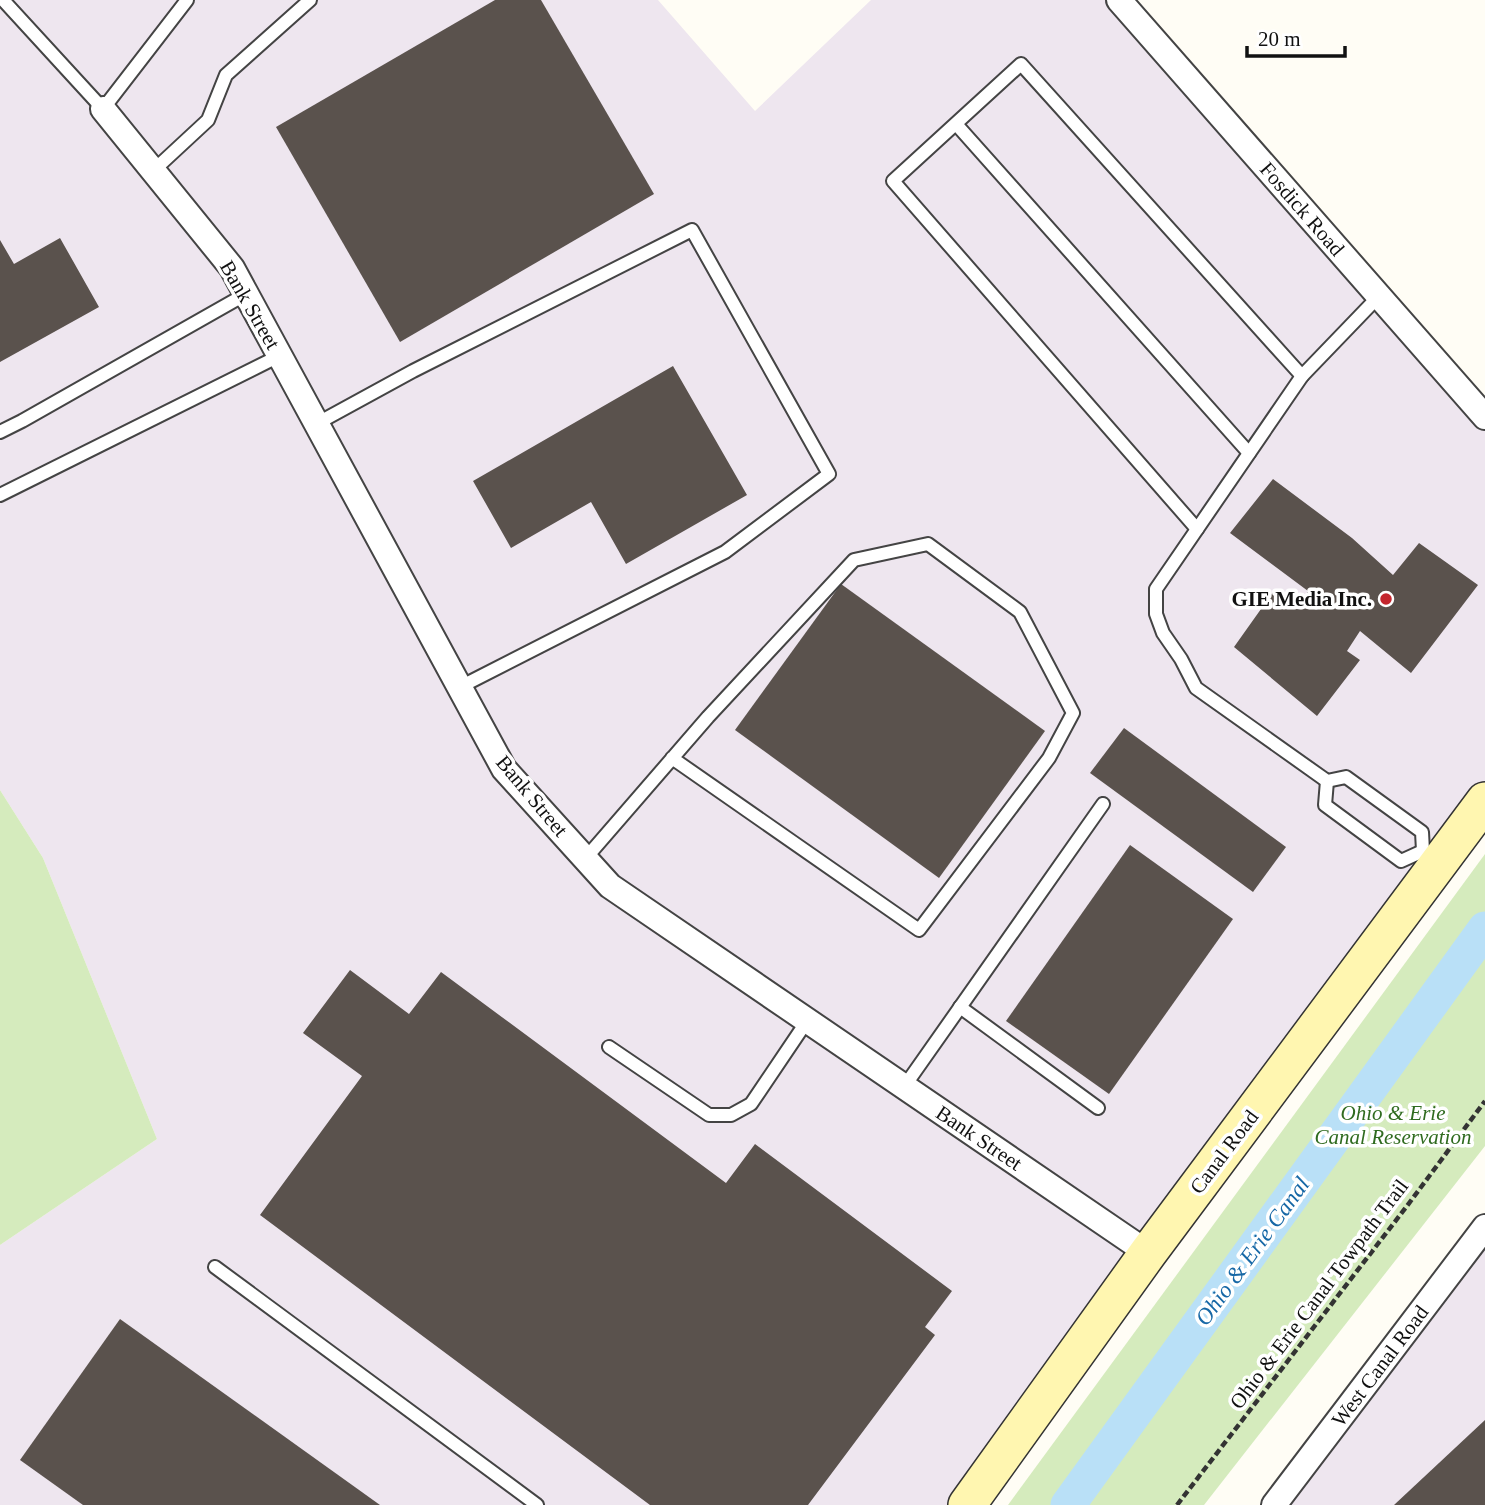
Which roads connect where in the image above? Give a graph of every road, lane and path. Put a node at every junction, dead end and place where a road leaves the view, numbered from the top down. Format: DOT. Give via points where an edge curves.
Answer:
graph roads {
  1 [pos="3,0"];
  2 [pos="187,0"];
  3 [pos="310,0"];
  4 [pos="1119,0"];
  5 [pos="103,109"];
  6 [pos="956,124"];
  7 [pos="153,171"];
  8 [pos="246,294"];
  9 [pos="1379,296"];
  10 [pos="279,356"];
  11 [pos="1302,376"];
  12 [pos="1485,417"];
  13 [pos="316,424"];
  14 [pos="0,432"];
  15 [pos="1250,453"];
  16 [pos="0,495"];
  17 [pos="1197,529"];
  18 [pos="460,687"];
  19 [pos="673,758"];
  20 [pos="1327,781"];
  21 [pos="1485,802"];
  22 [pos="1102,804"];
  23 [pos="1431,857"];
  24 [pos="585,859"];
  25 [pos="960,1007"];
  26 [pos="807,1021"];
  27 [pos="609,1047"];
  28 [pos="904,1087"];
  29 [pos="1485,1101"];
  30 [pos="1098,1108"];
  31 [pos="1485,1227"];
  32 [pos="1148,1253"];
  33 [pos="215,1267"];
  34 [pos="537,1505"];
  35 [pos="967,1505"];
  36 [pos="1177,1505"];
  37 [pos="1274,1505"];
  1 -- 5 [label="lane"];
  2 -- 5 [label="lane"];
  3 -- 7 [label="lane" via="226,75 208,120"];
  4 -- 9 [label="street, Fosdick Road"];
  5 -- 7 [label="street, Bank Street"];
  6 -- 11 [label="lane" via="1021,64"];
  6 -- 15 [label="lane"];
  6 -- 17 [label="lane" via="893,181"];
  7 -- 8 [label="street, Bank Street" via="232,268"];
  8 -- 10 [label="street, Bank Street"];
  8 -- 14 [label="lane"];
  9 -- 11 [label="lane"];
  9 -- 12 [label="street, Fosdick Road"];
  10 -- 13 [label="street, Bank Street"];
  10 -- 16 [label="lane"];
  11 -- 15 [label="lane"];
  13 -- 18 [label="street, Bank Street"];
  13 -- 18 [label="lane" via="692,230 829,474 725,552"];
  15 -- 17 [label="lane"];
  17 -- 20 [label="lane" via="1156,589 1156,614 1163,633 1196,688"];
  18 -- 24 [label="street, Bank Street" via="504,769"];
  19 -- 19 [label="lane" via="854,559 928,544 1020,612 1073,713 1049,758 919,930"];
  19 -- 24 [label="lane"];
  20 -- 23 [label="lane" via="1346,777 1422,832"];
  20 -- 23 [label="lane" via="1325,805 1401,861"];
  21 -- 23 [label="main road, Canal Road"];
  22 -- 25 [label="lane"];
  23 -- 32 [label="main road, Canal Road"];
  24 -- 26 [label="street, Bank Street" via="610,886"];
  25 -- 28 [label="lane"];
  25 -- 30 [label="lane"];
  26 -- 27 [label="lane" via="751,1104 731,1115 709,1115"];
  26 -- 28 [label="street, Bank Street"];
  28 -- 32 [label="street, Bank Street"];
  29 -- 36 [label="path, Ohio & Erie Canal Towpath Trail"];
  31 -- 37 [label="street, West Canal Road"];
  32 -- 35 [label="main road, Canal Road"];
  33 -- 34 [label="lane"];
}
